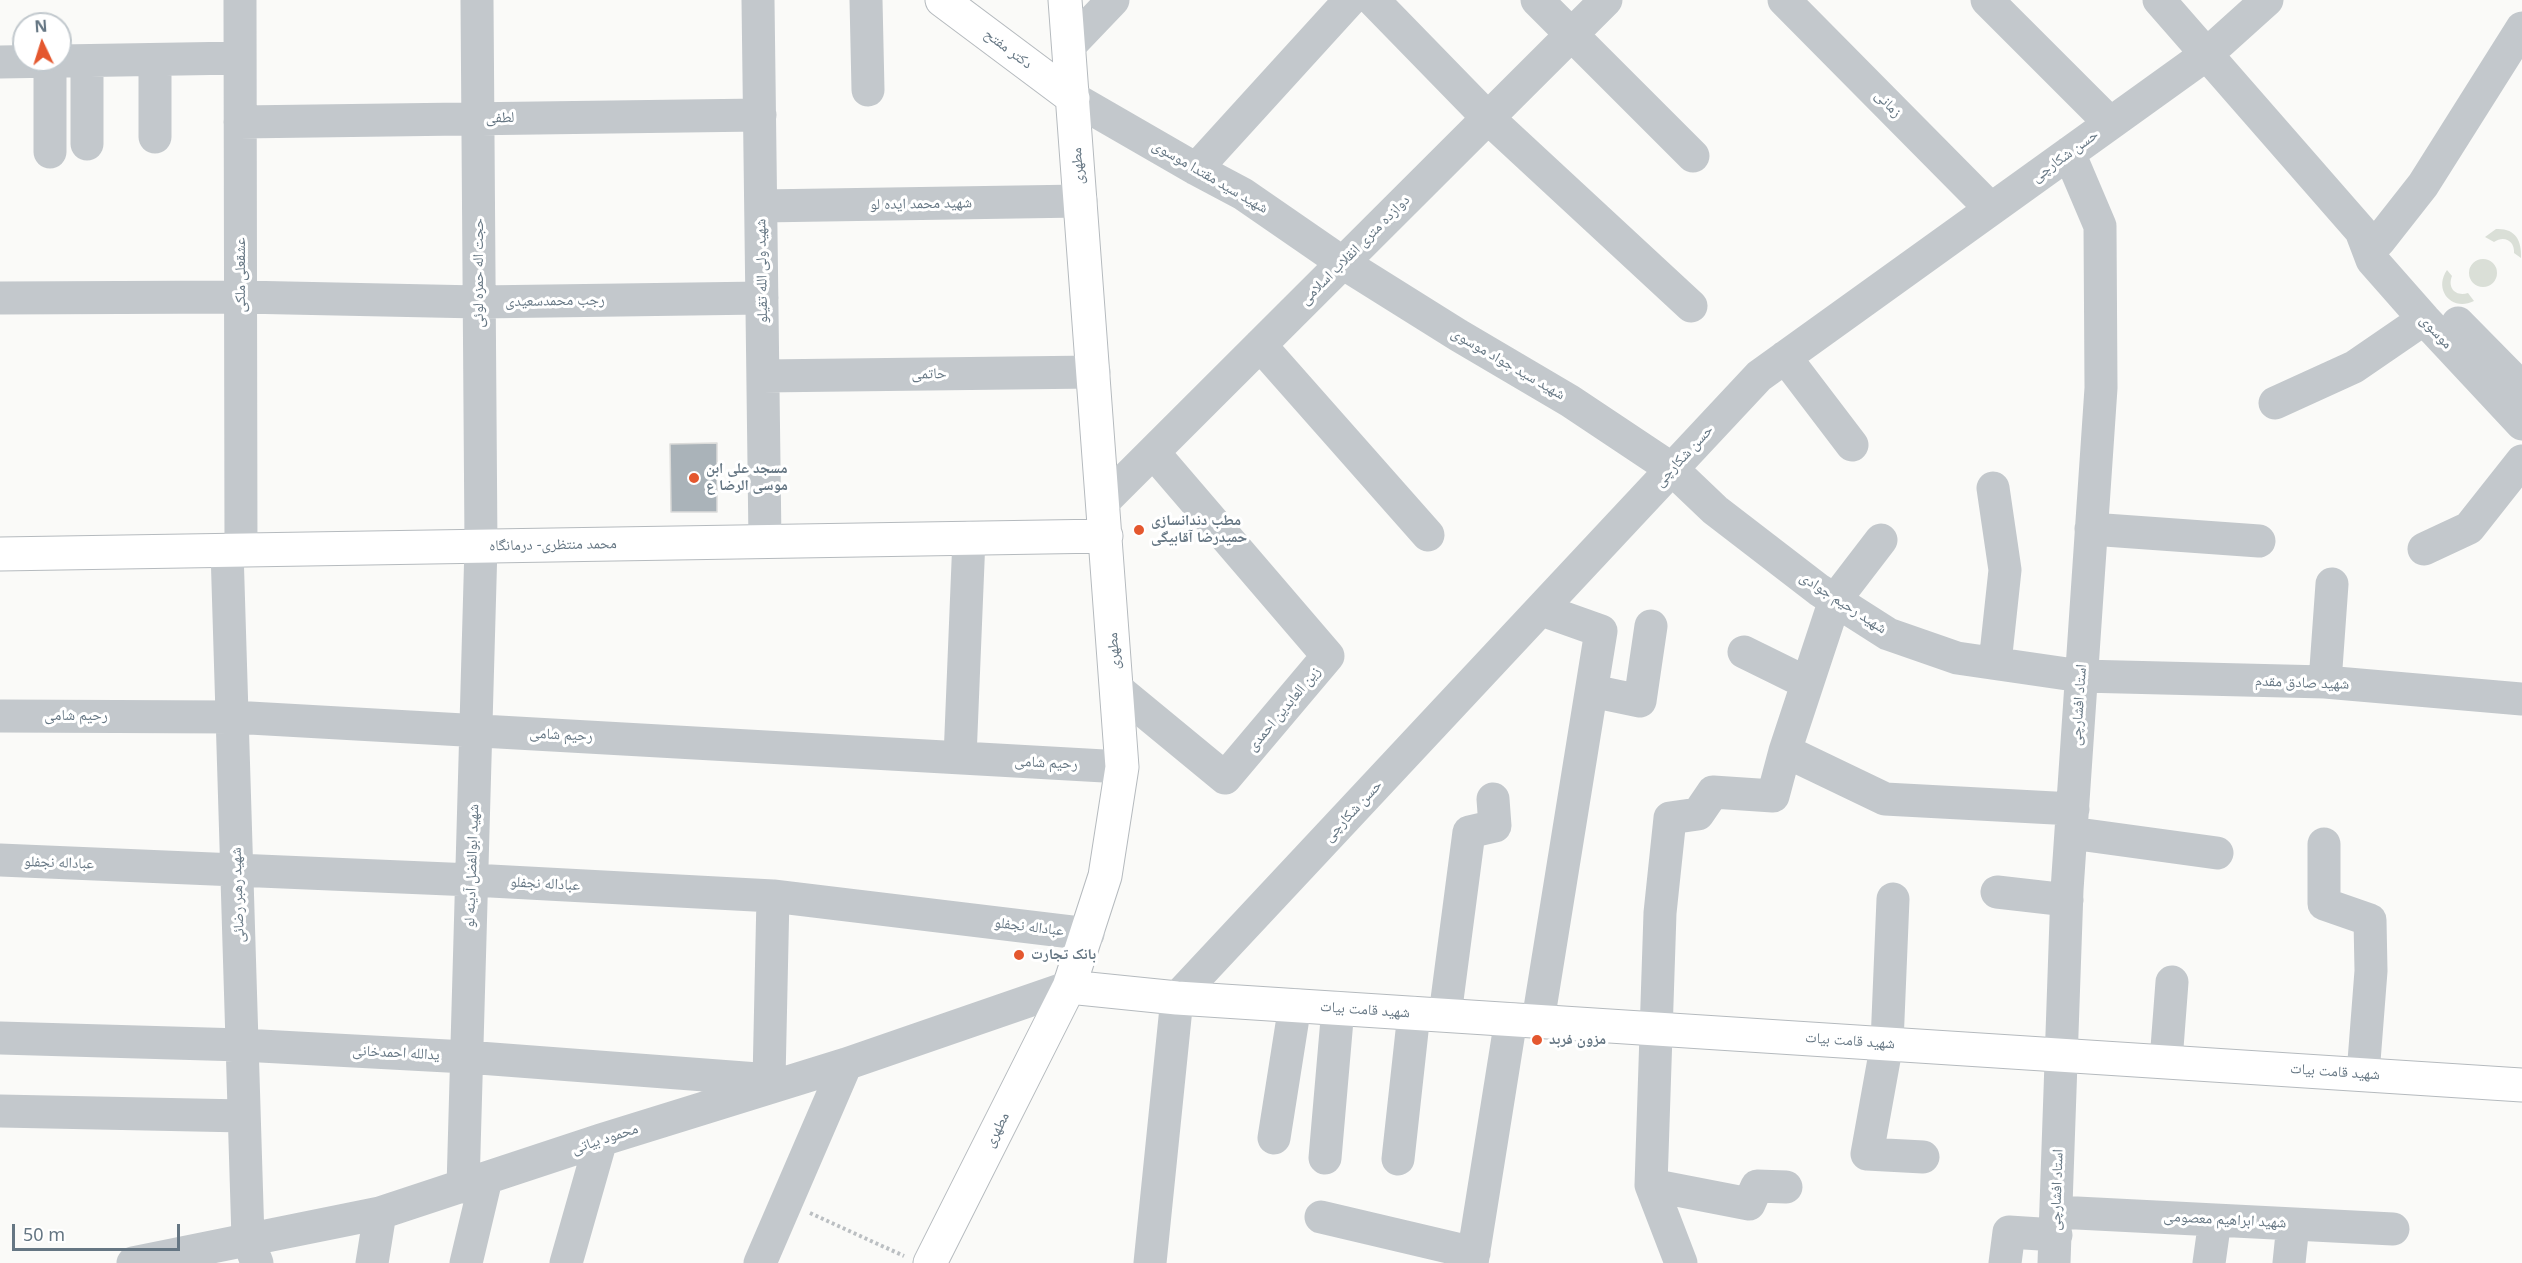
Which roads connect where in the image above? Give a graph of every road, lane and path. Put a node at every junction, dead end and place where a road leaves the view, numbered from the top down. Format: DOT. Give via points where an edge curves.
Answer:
graph roads {
  1 [pos="240,0"];
  2 [pos="477,0"];
  3 [pos="758,0"];
  4 [pos="866,0"];
  5 [pos="942,0"];
  6 [pos="1065,0"];
  7 [pos="1113,0"];
  8 [pos="1350,0"];
  9 [pos="1373,0"];
  10 [pos="1536,0"];
  11 [pos="1606,0"];
  12 [pos="1784,0"];
  13 [pos="1987,0"];
  14 [pos="2159,0"];
  15 [pos="2267,0"];
  16 [pos="2522,29"];
  17 [pos="1572,34"];
  18 [pos="1069,46"];
  19 [pos="2207,54"];
  20 [pos="240,58"];
  21 [pos="155,60"];
  22 [pos="72,61"];
  23 [pos="87,61"];
  24 [pos="50,72"];
  25 [pos="868,90"];
  26 [pos="1073,98"];
  27 [pos="760,115"];
  28 [pos="478,118"];
  29 [pos="1488,118"];
  30 [pos="240,122"];
  31 [pos="2110,123"];
  32 [pos="155,137"];
  33 [pos="87,144"];
  34 [pos="50,152"];
  35 [pos="2069,153"];
  36 [pos="1693,156"];
  37 [pos="1196,169"];
  38 [pos="1081,201"];
  39 [pos="761,206"];
  40 [pos="1991,209"];
  41 [pos="2370,236"];
  42 [pos="1343,263"];
  43 [pos="241,297"];
  44 [pos="0,298"];
  45 [pos="762,298"];
  46 [pos="479,302"];
  47 [pos="1691,306"];
  48 [pos="2424,319"];
  49 [pos="1260,345"];
  50 [pos="1785,357"];
  51 [pos="1094,372"];
  52 [pos="763,376"];
  53 [pos="2522,388"];
  54 [pos="2274,403"];
  55 [pos="2522,424"];
  56 [pos="1852,445"];
  57 [pos="1153,452"];
  58 [pos="2522,461"];
  59 [pos="1672,469"];
  60 [pos="1993,488"];
  61 [pos="1104,501"];
  62 [pos="2091,529"];
  63 [pos="1428,535"];
  64 [pos="1106,536"];
  65 [pos="969,538"];
  66 [pos="1881,540"];
  67 [pos="765,541"];
  68 [pos="2259,541"];
  69 [pos="481,546"];
  70 [pos="2424,549"];
  71 [pos="234,550"];
  72 [pos="0,554"];
  73 [pos="2332,584"];
  74 [pos="1835,600"];
  75 [pos="1542,610"];
  76 [pos="1651,626"];
  77 [pos="1744,651"];
  78 [pos="1995,663"];
  79 [pos="2081,676"];
  80 [pos="2325,682"];
  81 [pos="1807,683"];
  82 [pos="1117,689"];
  83 [pos="1592,691"];
  84 [pos="2522,699"];
  85 [pos="0,716"];
  86 [pos="232,717"];
  87 [pos="476,730"];
  88 [pos="1785,751"];
  89 [pos="960,758"];
  90 [pos="1122,767"];
  91 [pos="1493,799"];
  92 [pos="2072,821"];
  93 [pos="2324,844"];
  94 [pos="2217,853"];
  95 [pos="0,861"];
  96 [pos="237,870"];
  97 [pos="472,880"];
  98 [pos="1997,892"];
  99 [pos="773,896"];
  100 [pos="1893,899"];
  101 [pos="2067,900"];
  102 [pos="1088,934"];
  103 [pos="2172,982"];
  104 [pos="1069,987"];
  105 [pos="1178,998"];
  106 [pos="1295,1005"];
  107 [pos="1338,1008"];
  108 [pos="1430,1014"];
  109 [pos="1525,1020"];
  110 [pos="1656,1029"];
  111 [pos="0,1038"];
  112 [pos="1887,1043"];
  113 [pos="242,1045"];
  114 [pos="2063,1055"];
  115 [pos="466,1057"];
  116 [pos="2166,1062"];
  117 [pos="846,1064"];
  118 [pos="2363,1074"];
  119 [pos="780,1080"];
  120 [pos="2522,1085"];
  121 [pos="0,1111"];
  122 [pos="244,1116"];
  123 [pos="1274,1138"];
  124 [pos="601,1140"];
  125 [pos="1923,1157"];
  126 [pos="1325,1158"];
  127 [pos="1398,1159"];
  128 [pos="474,1183"];
  129 [pos="1651,1185"];
  130 [pos="1786,1187"];
  131 [pos="787,1203"];
  132 [pos="380,1213"];
  133 [pos="1321,1218"];
  134 [pos="2214,1220"];
  135 [pos="2293,1224"];
  136 [pos="2393,1229"];
  137 [pos="2056,1237"];
  138 [pos="252,1251"];
  139 [pos="1473,1258"];
  140 [pos="920,1261"];
  141 [pos="133,1263"];
  142 [pos="372,1263"];
  143 [pos="466,1263"];
  144 [pos="566,1263"];
  145 [pos="760,1263"];
  146 [pos="1150,1263"];
  147 [pos="1681,1263"];
  148 [pos="2005,1263"];
  149 [pos="2209,1263"];
  150 [pos="2289,1263"];
  1 -- 20 [label="street, عشقعلی ملکی"];
  2 -- 28 [label="street, حجت اله حمزه لوئی"];
  3 -- 27 [label="street, شهید ولی الله تقیلو"];
  4 -- 25 [label="street"];
  5 -- 26 [label="main road, دکتر مفتح"];
  6 -- 18 [label="main road, مطهری"];
  7 -- 18 [label="street"];
  8 -- 37 [label="street"];
  9 -- 29 [label="street"];
  10 -- 17 [label="street"];
  11 -- 17 [label="street, دوازده متری انقلاب اسلامی"];
  12 -- 40 [label="street, زمانی"];
  13 -- 31 [label="street"];
  14 -- 19 [label="street, موسوی"];
  15 -- 19 [label="street, حسن شکارچی"];
  16 -- 41 [label="street" via="2423,185"];
  17 -- 29 [label="street, دوازده متری انقلاب اسلامی"];
  17 -- 36 [label="street"];
  18 -- 26 [label="main road, مطهری"];
  19 -- 31 [label="street, حسن شکارچی"];
  19 -- 41 [label="street, موسوی"];
  20 -- 21 [label="street"];
  20 -- 30 [label="street, عشقعلی ملکی"];
  21 -- 23 [label="street"];
  21 -- 32 [label="street"];
  22 -- 23 [label="street"];
  23 -- 33 [label="street"];
  24 -- 34 [label="street"];
  26 -- 37 [label="street, شهید سید مقتدا موسوی"];
  26 -- 38 [label="main road, مطهری"];
  27 -- 28 [label="street, لطفی"];
  27 -- 39 [label="street, شهید ولی الله تقیلو"];
  28 -- 30 [label="street, لطفی"];
  28 -- 46 [label="street, حجت اله حمزه لوئی"];
  29 -- 42 [label="street, دوازده متری انقلاب اسلامی"];
  29 -- 47 [label="street"];
  30 -- 43 [label="street, عشقعلی ملکی"];
  31 -- 35 [label="street, حسن شکارچی"];
  35 -- 40 [label="street, حسن شکارچی"];
  35 -- 62 [label="street, استاد افشارچی" via="2100,226 2101,388"];
  37 -- 42 [label="street, شهید سید مقتدا موسوی" via="1243,194"];
  38 -- 39 [label="street, شهید محمد ایده لو"];
  38 -- 51 [label="main road, مطهری"];
  39 -- 45 [label="street, شهید ولی الله تقیلو"];
  40 -- 50 [label="street, حسن شکارچی"];
  41 -- 48 [label="street, موسوی" via="2372,260"];
  41 -- 53 [label="street, موسوی"];
  42 -- 49 [label="street, دوازده متری انقلاب اسلامی"];
  42 -- 59 [label="street, شهید سید جواد موسوی" via="1570,400"];
  43 -- 44 [label="street, رجب محمدسعیدی"];
  43 -- 46 [label="street, رجب محمدسعیدی"];
  43 -- 71 [label="street, عشقعلی ملکی"];
  45 -- 46 [label="street, رجب محمدسعیدی"];
  45 -- 52 [label="street, شهید ولی الله تقیلو"];
  46 -- 69 [label="street, حجت اله حمزه لوئی"];
  48 -- 54 [label="street" via="2354,367"];
  48 -- 55 [label="street, موسوی"];
  49 -- 57 [label="street, دوازده متری انقلاب اسلامی"];
  49 -- 63 [label="street"];
  50 -- 56 [label="street"];
  50 -- 59 [label="street, حسن شکارچی" via="1759,376"];
  51 -- 52 [label="street, حاتمی"];
  51 -- 61 [label="main road, مطهری"];
  52 -- 67 [label="street, شهید ولی الله تقیلو"];
  57 -- 61 [label="street, دوازده متری انقلاب اسلامی"];
  57 -- 82 [label="street, زین العابدین احمدی" via="1328,656 1225,778"];
  58 -- 70 [label="street" via="2469,528"];
  59 -- 74 [label="street, شهید رحیم جوادی" via="1715,510"];
  59 -- 75 [label="street, حسن شکارچی"];
  60 -- 78 [label="street" via="2006,570"];
  61 -- 64 [label="main road, مطهری"];
  62 -- 68 [label="street"];
  62 -- 79 [label="street, استاد افشارچی"];
  64 -- 65 [label="main road, محمد منتظری- درمانگاه"];
  64 -- 82 [label="main road, مطهری"];
  65 -- 67 [label="main road, محمد منتظری- درمانگاه"];
  65 -- 89 [label="street"];
  66 -- 74 [label="street"];
  67 -- 69 [label="main road, محمد منتظری- درمانگاه"];
  69 -- 71 [label="main road, محمد منتظری- درمانگاه"];
  69 -- 87 [label="street, شهید ابوالفضل آدینه لو"];
  71 -- 72 [label="main road, محمد منتظری- درمانگاه"];
  71 -- 86 [label="street, شهید رهبر رضائی"];
  73 -- 80 [label="street"];
  74 -- 78 [label="street, شهید رحیم جوادی" via="1888,634 1957,658"];
  74 -- 81 [label="street"];
  75 -- 83 [label="street" via="1601,631"];
  75 -- 105 [label="street, حسن شکارچی"];
  76 -- 83 [label="street" via="1640,700"];
  77 -- 81 [label="street"];
  78 -- 79 [label="street, شهید رحیم جوادی"];
  79 -- 80 [label="street, شهید صادق مقدم"];
  79 -- 92 [label="street, استاد افشارچی"];
  80 -- 84 [label="street, شهید صادق مقدم"];
  81 -- 88 [label="street"];
  82 -- 90 [label="main road, مطهری"];
  83 -- 109 [label="street"];
  85 -- 86 [label="street, رحیم شامی"];
  86 -- 87 [label="street, رحیم شامی"];
  86 -- 96 [label="street, شهید رهبر رضائی"];
  87 -- 89 [label="street, رحیم شامی"];
  87 -- 97 [label="street, شهید ابوالفضل آدینه لو"];
  88 -- 92 [label="street" via="1885,799"];
  88 -- 110 [label="street" via="1773,796 1713,792 1698,814 1670,818 1660,913"];
  89 -- 90 [label="street, رحیم شامی"];
  90 -- 102 [label="main road, مطهری" via="1105,876"];
  91 -- 108 [label="street" via="1495,826 1470,832"];
  92 -- 94 [label="street"];
  92 -- 101 [label="street, استاد افشارچی"];
  93 -- 118 [label="street" via="2324,904 2370,920 2371,972"];
  95 -- 96 [label="street, عباداله نجفلو"];
  96 -- 97 [label="street, عباداله نجفلو"];
  96 -- 113 [label="street, شهید رهبر رضائی"];
  97 -- 99 [label="street, عباداله نجفلو"];
  97 -- 115 [label="street, شهید ابوالفضل آدینه لو"];
  98 -- 101 [label="street"];
  99 -- 102 [label="street, عباداله نجفلو"];
  99 -- 119 [label="street"];
  100 -- 112 [label="street"];
  101 -- 114 [label="street, استاد افشارچی"];
  102 -- 104 [label="main road, مطهری"];
  103 -- 116 [label="street"];
  104 -- 105 [label="main road, شهید قامت بیات"];
  104 -- 117 [label="street, محمود بیاتی"];
  104 -- 140 [label="main road, مطهری"];
  105 -- 106 [label="main road, شهید قامت بیات"];
  105 -- 146 [label="street"];
  106 -- 107 [label="main road, شهید قامت بیات"];
  106 -- 123 [label="street"];
  107 -- 108 [label="main road, شهید قامت بیات"];
  107 -- 126 [label="street"];
  108 -- 109 [label="main road, شهید قامت بیات"];
  108 -- 127 [label="street"];
  109 -- 110 [label="main road, شهید قامت بیات"];
  109 -- 139 [label="street"];
  110 -- 112 [label="main road, شهید قامت بیات"];
  110 -- 129 [label="street"];
  111 -- 113 [label="street, یدالله احمدخانی"];
  112 -- 114 [label="main road, شهید قامت بیات"];
  112 -- 125 [label="street" via="1867,1154"];
  113 -- 115 [label="street, یدالله احمدخانی"];
  113 -- 122 [label="street, شهید رهبر رضائی"];
  114 -- 116 [label="main road, شهید قامت بیات"];
  114 -- 137 [label="street, استاد افشارچی"];
  115 -- 119 [label="street, یدالله احمدخانی"];
  115 -- 128 [label="street, شهید ابوالفضل آدینه لو"];
  116 -- 118 [label="main road, شهید قامت بیات"];
  117 -- 119 [label="street, محمود بیاتی"];
  117 -- 131 [label="street"];
  118 -- 120 [label="main road, شهید قامت بیات"];
  119 -- 124 [label="street, محمود بیاتی"];
  121 -- 122 [label="street"];
  122 -- 138 [label="street, شهید رهبر رضائی"];
  124 -- 128 [label="street, محمود بیاتی"];
  124 -- 144 [label="street"];
  128 -- 132 [label="street, محمود بیاتی"];
  128 -- 143 [label="street, شهید ابوالفضل آدینه لو"];
  129 -- 130 [label="street" via="1749,1204 1757,1186"];
  129 -- 147 [label="street"];
  131 -- 140 [label="path"];
  131 -- 145 [label="street"];
  132 -- 138 [label="street, محمود بیاتی"];
  132 -- 142 [label="street"];
  133 -- 139 [label="street"];
  134 -- 135 [label="street, شهید ابراهیم معصومی"];
  134 -- 137 [label="street, شهید ابراهیم معصومی"];
  134 -- 149 [label="street"];
  135 -- 136 [label="street, شهید ابراهیم معصومی"];
  135 -- 150 [label="street"];
  137 -- 148 [label="street, شهید ابراهیم معصومی" via="2009,1232"];
  138 -- 141 [label="street, محمود بیاتی"];
}
